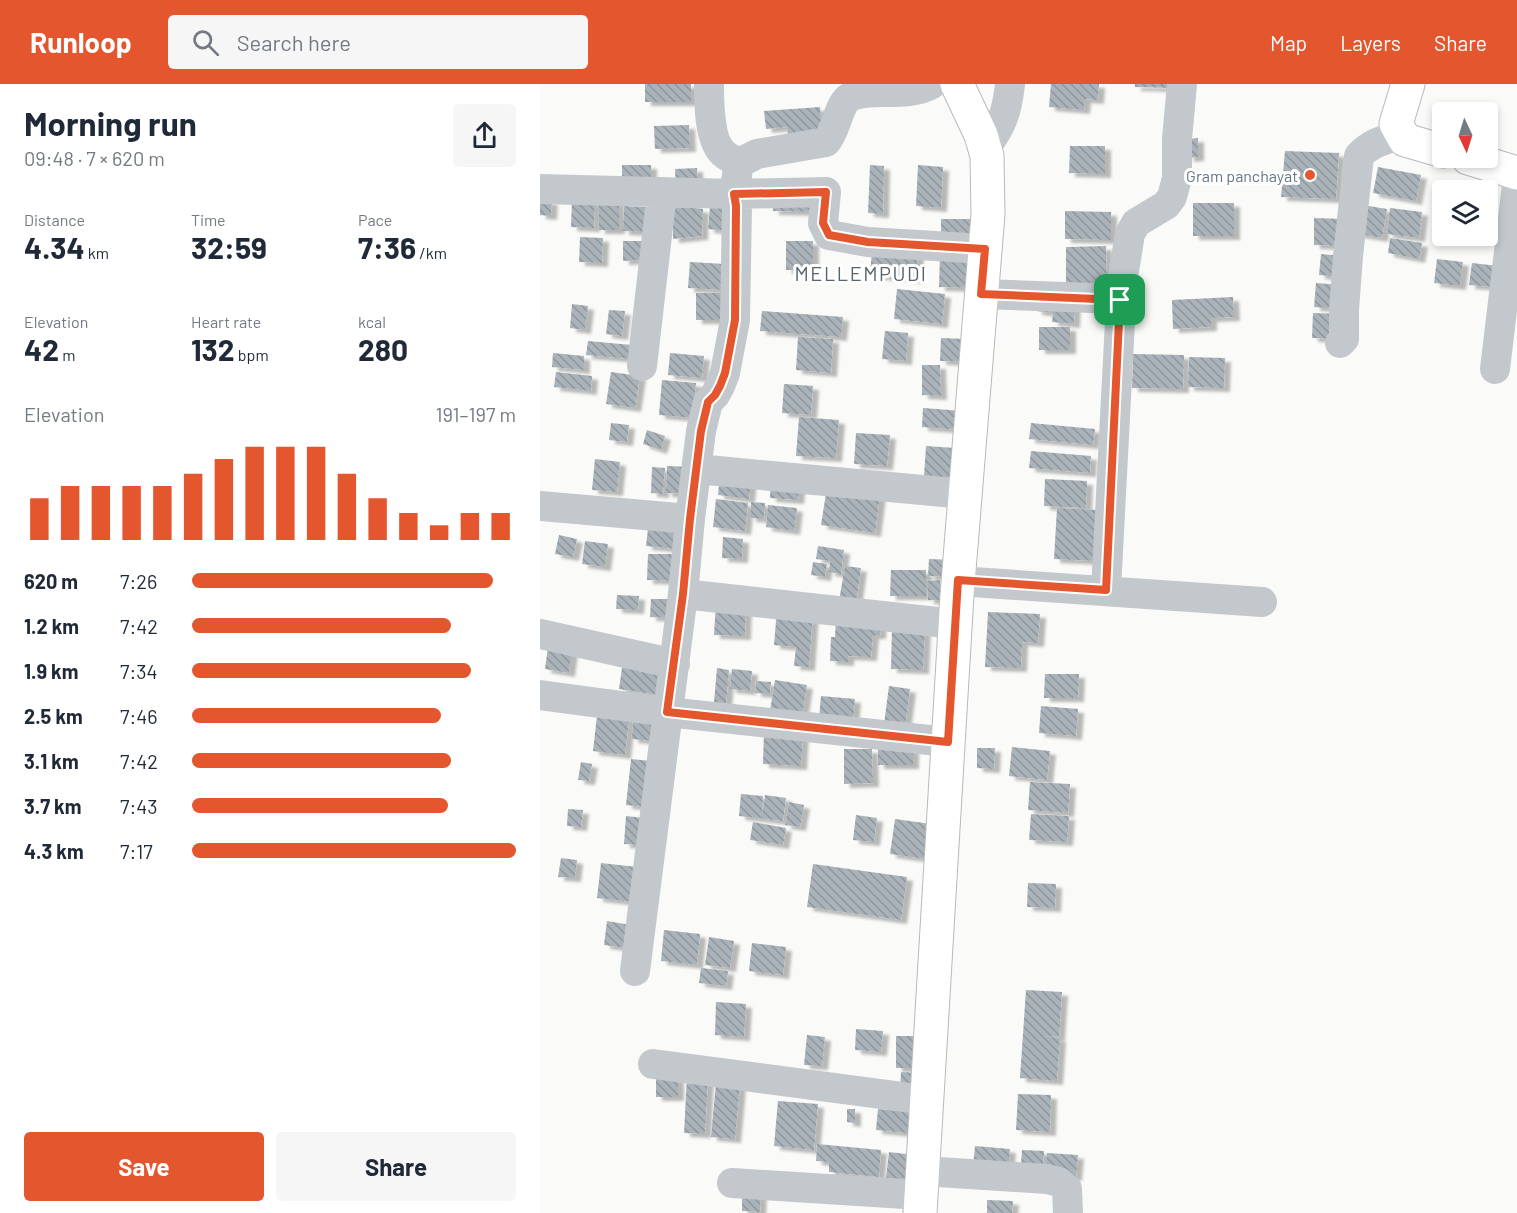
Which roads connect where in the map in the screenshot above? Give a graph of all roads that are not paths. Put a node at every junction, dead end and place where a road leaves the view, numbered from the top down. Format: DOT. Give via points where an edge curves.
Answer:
graph roads {
  1 [pos="709,84"];
  2 [pos="932,84"];
  3 [pos="957,84"];
  4 [pos="1010,84"];
  5 [pos="1182,84"];
  6 [pos="1408,84"];
  7 [pos="1402,134"];
  8 [pos="1432,147"];
  9 [pos="985,148"];
  10 [pos="739,163"];
  11 [pos="1498,167"];
  12 [pos="1517,173"];
  13 [pos="1517,185"];
  14 [pos="540,189"];
  15 [pos="662,192"];
  16 [pos="734,194"];
  17 [pos="985,249"];
  18 [pos="981,294"];
  19 [pos="1120,300"];
  20 [pos="1340,343"];
  21 [pos="642,366"];
  22 [pos="1495,369"];
  23 [pos="698,469"];
  24 [pos="965,494"];
  25 [pos="540,506"];
  26 [pos="690,519"];
  27 [pos="958,580"];
  28 [pos="1106,590"];
  29 [pos="683,594"];
  30 [pos="1262,602"];
  31 [pos="955,624"];
  32 [pos="540,634"];
  33 [pos="675,664"];
  34 [pos="540,695"];
  35 [pos="667,712"];
  36 [pos="948,742"];
  37 [pos="635,971"];
  38 [pos="653,1064"];
  39 [pos="926,1100"];
  40 [pos="732,1183"];
  41 [pos="922,1193"];
  42 [pos="1068,1213"];
  1 -- 10 [label="street" via="714,134 722,153"];
  2 -- 10 [label="street" via="912,92 849,98 826,142 757,154"];
  3 -- 9 [label="main road"];
  4 -- 9 [label="street" via="1004,118"];
  5 -- 19 [label="street" via="1177,178 1172,198 1136,223 1130,234"];
  6 -- 7 [label="main road" via="1396,124"];
  7 -- 8 [label="main road" via="1405,140"];
  7 -- 20 [label="street" via="1365,149 1359,156 1344,339"];
  9 -- 17 [label="main road"];
  10 -- 16 [label="street"];
  11 -- 12 [label="main road"];
  13 -- 22 [label="street"];
  14 -- 15 [label="street"];
  15 -- 16 [label="street"];
  15 -- 21 [label="street"];
  16 -- 17 [label="street" via="826,192 823,223 829,235 868,242"];
  16 -- 23 [label="street" via="735,320 720,386 708,402"];
  17 -- 18 [label="main road"];
  18 -- 19 [label="street"];
  18 -- 24 [label="main road"];
  19 -- 28 [label="street"];
  23 -- 24 [label="street"];
  23 -- 26 [label="street"];
  24 -- 27 [label="main road"];
  25 -- 26 [label="street"];
  26 -- 29 [label="street"];
  27 -- 28 [label="street"];
  27 -- 31 [label="main road"];
  28 -- 30 [label="street"];
  29 -- 31 [label="street"];
  29 -- 33 [label="street"];
  31 -- 36 [label="main road"];
  32 -- 33 [label="street"];
  33 -- 35 [label="street"];
  34 -- 35 [label="street"];
  35 -- 36 [label="street"];
  35 -- 37 [label="street"];
  36 -- 39 [label="main road"];
  38 -- 39 [label="street"];
  39 -- 41 [label="main road"];
  40 -- 41 [label="street"];
  41 -- 42 [label="street" via="1047,1179 1067,1189"];
}
